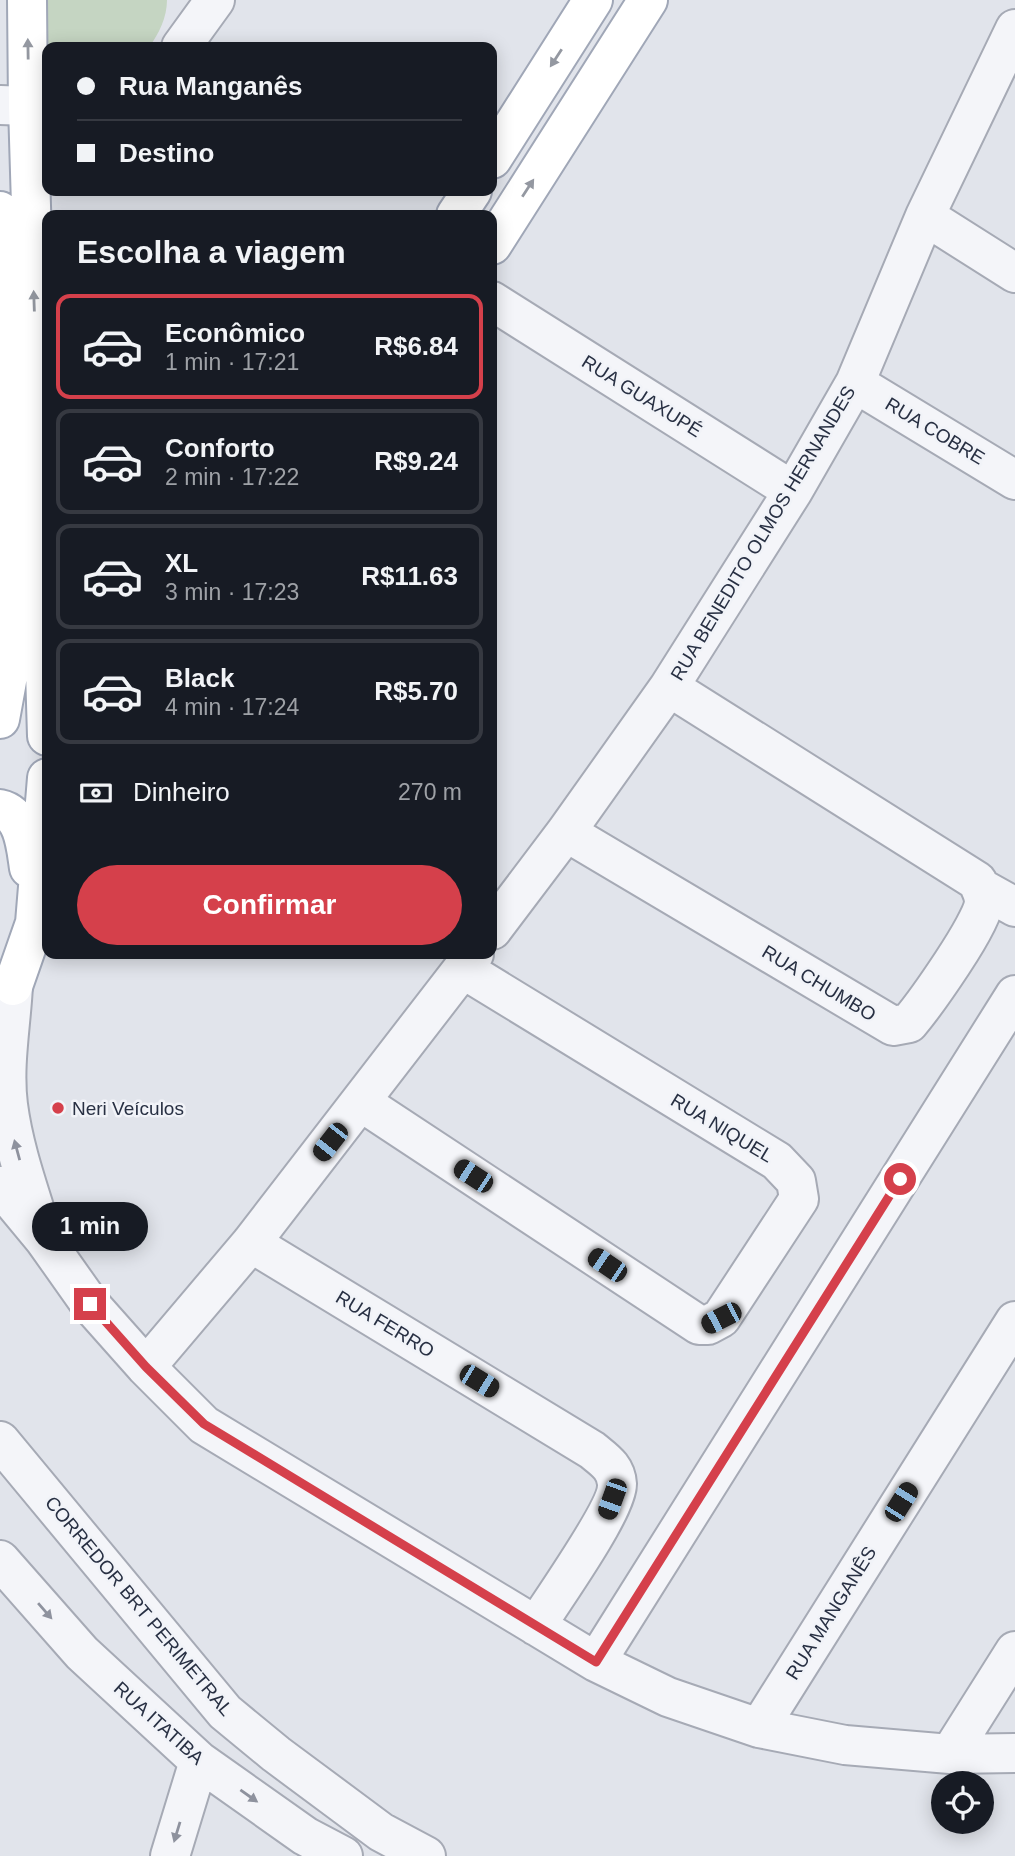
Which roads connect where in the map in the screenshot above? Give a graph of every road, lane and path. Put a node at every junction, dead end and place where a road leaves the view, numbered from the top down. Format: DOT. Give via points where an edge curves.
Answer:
graph roads {
  1 [pos="27,0"];
  2 [pos="183,0"];
  3 [pos="215,0"];
  4 [pos="593,0"];
  5 [pos="648,0"];
  6 [pos="171,42"];
  7 [pos="185,42"];
  8 [pos="1010,52"];
  9 [pos="25,105"];
  10 [pos="497,151"];
  11 [pos="0,211"];
  12 [pos="925,216"];
  13 [pos="497,237"];
  14 [pos="1015,273"];
  15 [pos="497,304"];
  16 [pos="855,383"];
  17 [pos="1015,480"];
  18 [pos="793,492"];
  19 [pos="42,562"];
  20 [pos="669,687"];
  21 [pos="0,719"];
  22 [pos="42,771"];
  23 [pos="0,799"];
  24 [pos="0,809"];
  25 [pos="566,832"];
  26 [pos="981,888"];
  27 [pos="42,903"];
  28 [pos="1015,907"];
  29 [pos="497,923"];
  30 [pos="41,928"];
  31 [pos="469,961"];
  32 [pos="7,995"];
  33 [pos="1015,995"];
  34 [pos="361,1102"];
  35 [pos="0,1186"];
  36 [pos="44,1238"];
  37 [pos="251,1242"];
  38 [pos="1015,1321"];
  39 [pos="146,1367"];
  40 [pos="0,1441"];
  41 [pos="0,1560"];
  42 [pos="536,1626"];
  43 [pos="1015,1651"];
  44 [pos="596,1662"];
  45 [pos="759,1728"];
  46 [pos="1015,1753"];
  47 [pos="950,1754"];
  48 [pos="199,1761"];
  49 [pos="170,1856"];
  50 [pos="343,1856"];
  51 [pos="426,1856"];
  9 -- 1 [label="main road, one-way"];
  2 -- 6 [label="street"];
  3 -- 7 [label="street"];
  4 -- 10 [label="main road, one-way"];
  13 -- 5 [label="main road, one-way"];
  8 -- 12 [label="street, RUA BENEDITO OLMOS HERNANDES"];
  19 -- 9 [label="main road, one-way"];
  11 -- 21 [label="main road" via="12,606 9,670"];
  12 -- 14 [label="street"];
  12 -- 16 [label="street, RUA BENEDITO OLMOS HERNANDES"];
  15 -- 18 [label="street, RUA GUAXUPÉ"];
  16 -- 17 [label="street, RUA COBRE"];
  16 -- 18 [label="street, RUA BENEDITO OLMOS HERNANDES"];
  18 -- 20 [label="street, RUA BENEDITO OLMOS HERNANDES"];
  20 -- 25 [label="street, RUA BENEDITO OLMOS HERNANDES"];
  20 -- 26 [label="street" via="977,881"];
  22 -- 23 [label="main road"];
  24 -- 30 [label="main road" via="10,812 24,839"];
  25 -- 26 [label="street, RUA CHUMBO" via="893,1026 909,1023 930,997 978,919 984,902"];
  25 -- 29 [label="street, RUA BENEDITO OLMOS HERNANDES"];
  26 -- 28 [label="street"];
  27 -- 30 [label="main road"];
  30 -- 32 [label="main road"];
  31 -- 34 [label="street"];
  31 -- 34 [label="street, RUA NIQUEL" via="777,1161 796,1181 799,1199 721,1318 699,1325"];
  36 -- 32 [label="street, one-way" via="14,1141 8,1103"];
  33 -- 44 [label="street"];
  34 -- 37 [label="street"];
  35 -- 36 [label="street"];
  36 -- 39 [label="street" via="90,1304"];
  37 -- 39 [label="street"];
  37 -- 42 [label="street, RUA FERRO" via="612,1466 617,1485 608,1513"];
  38 -- 45 [label="street, RUA MANGANÊS"];
  39 -- 42 [label="street" via="204,1424"];
  40 -- 51 [label="street, CORREDOR BRT PERIMETRAL" via="225,1712 381,1832"];
  41 -- 48 [label="street, RUA ITATIBA, one-way" via="82,1653"];
  42 -- 44 [label="street"];
  43 -- 47 [label="street"];
  44 -- 45 [label="street" via="668,1697"];
  45 -- 47 [label="street" via="845,1745"];
  46 -- 47 [label="street"];
  48 -- 49 [label="street, one-way"];
  48 -- 50 [label="street, RUA ITATIBA, one-way" via="304,1836"];
}
